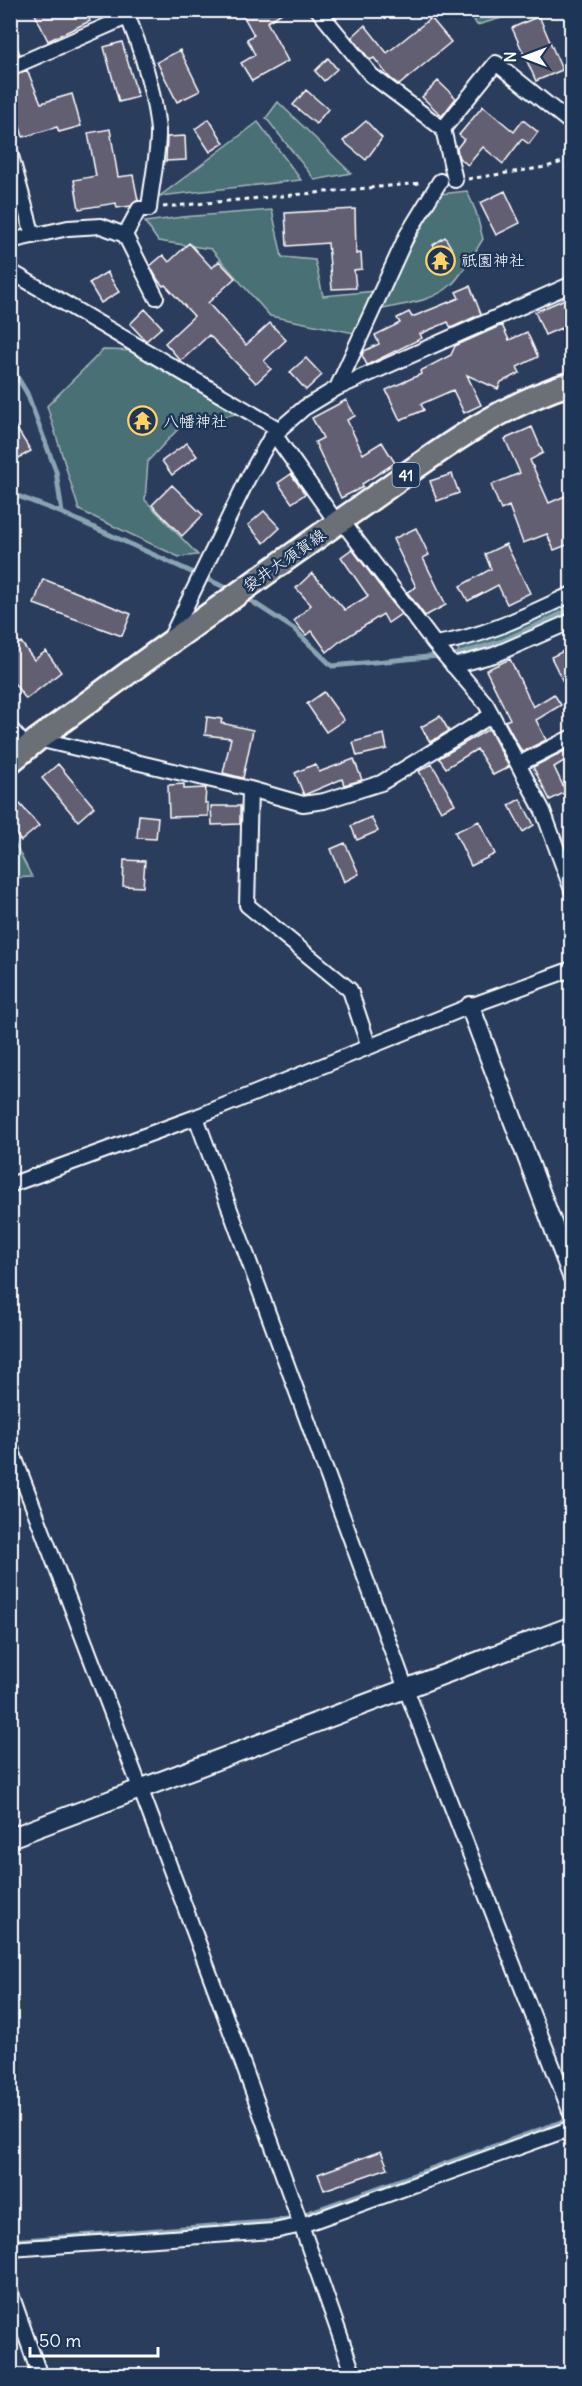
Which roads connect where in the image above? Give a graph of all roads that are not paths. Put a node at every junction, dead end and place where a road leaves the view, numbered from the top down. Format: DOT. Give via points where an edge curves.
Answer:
graph roads {
  1 [pos="318,10"];
  2 [pos="126,14"];
  3 [pos="10,68"];
  4 [pos="572,124"];
  5 [pos="443,129"];
  6 [pos="10,152"];
  7 [pos="454,180"];
  8 [pos="440,182"];
  9 [pos="125,235"];
  10 [pos="33,236"];
  11 [pos="10,241"];
  12 [pos="10,271"];
  13 [pos="572,284"];
  14 [pos="156,297"];
  15 [pos="572,383"];
  16 [pos="337,387"];
  17 [pos="277,432"];
  18 [pos="339,522"];
  19 [pos="572,594"];
  20 [pos="572,621"];
  21 [pos="168,643"];
  22 [pos="435,644"];
  23 [pos="453,666"];
  24 [pos="492,715"];
  25 [pos="572,737"];
  26 [pos="21,745"];
  27 [pos="519,764"];
  28 [pos="250,789"];
  29 [pos="572,890"];
  30 [pos="572,969"];
  31 [pos="470,1006"];
  32 [pos="369,1047"];
  33 [pos="196,1117"];
  34 [pos="10,1185"];
  35 [pos="572,1276"];
  36 [pos="10,1446"];
  37 [pos="572,1626"];
  38 [pos="406,1689"];
  39 [pos="141,1789"];
  40 [pos="10,1838"];
  41 [pos="572,2116"];
  42 [pos="572,2128"];
  43 [pos="302,2225"];
  44 [pos="10,2249"];
  45 [pos="10,2291"];
  46 [pos="40,2376"];
  47 [pos="354,2376"];
  1 -- 5 [label="street" via="371,75"];
  2 -- 3 [label="street"];
  2 -- 9 [label="street" via="137,38 158,132 149,208 139,209"];
  4 -- 5 [label="street" via="496,63"];
  5 -- 7 [label="street"];
  6 -- 10 [label="street"];
  8 -- 16 [label="street" via="407,235"];
  9 -- 10 [label="street" via="101,226"];
  9 -- 14 [label="street"];
  10 -- 11 [label="street"];
  12 -- 17 [label="street"];
  13 -- 16 [label="street"];
  15 -- 18 [label="main road, 袋井大須賀線 / 41" via="538,394 486,421"];
  16 -- 17 [label="street"];
  17 -- 18 [label="street"];
  17 -- 21 [label="street" via="248,478"];
  18 -- 21 [label="main road, 袋井大須賀線 / 41"];
  18 -- 22 [label="street"];
  19 -- 22 [label="street" via="490,632"];
  20 -- 23 [label="street" via="494,655"];
  21 -- 26 [label="main road, 袋井大須賀線 / 41"];
  22 -- 23 [label="street"];
  23 -- 24 [label="street"];
  24 -- 27 [label="street"];
  24 -- 28 [label="street" via="381,783 324,801 303,804"];
  25 -- 27 [label="street"];
  26 -- 28 [label="street"];
  27 -- 29 [label="street" via="543,811"];
  28 -- 32 [label="street" via="247,905 350,990"];
  30 -- 31 [label="street"];
  31 -- 32 [label="street"];
  31 -- 35 [label="street"];
  32 -- 33 [label="street"];
  33 -- 34 [label="street"];
  33 -- 38 [label="street"];
  36 -- 39 [label="street"];
  37 -- 38 [label="street"];
  38 -- 39 [label="street"];
  38 -- 41 [label="street"];
  39 -- 40 [label="street"];
  39 -- 43 [label="street"];
  42 -- 43 [label="street"];
  43 -- 44 [label="street" via="274,2231"];
  43 -- 47 [label="street"];
  45 -- 46 [label="street"];
}
